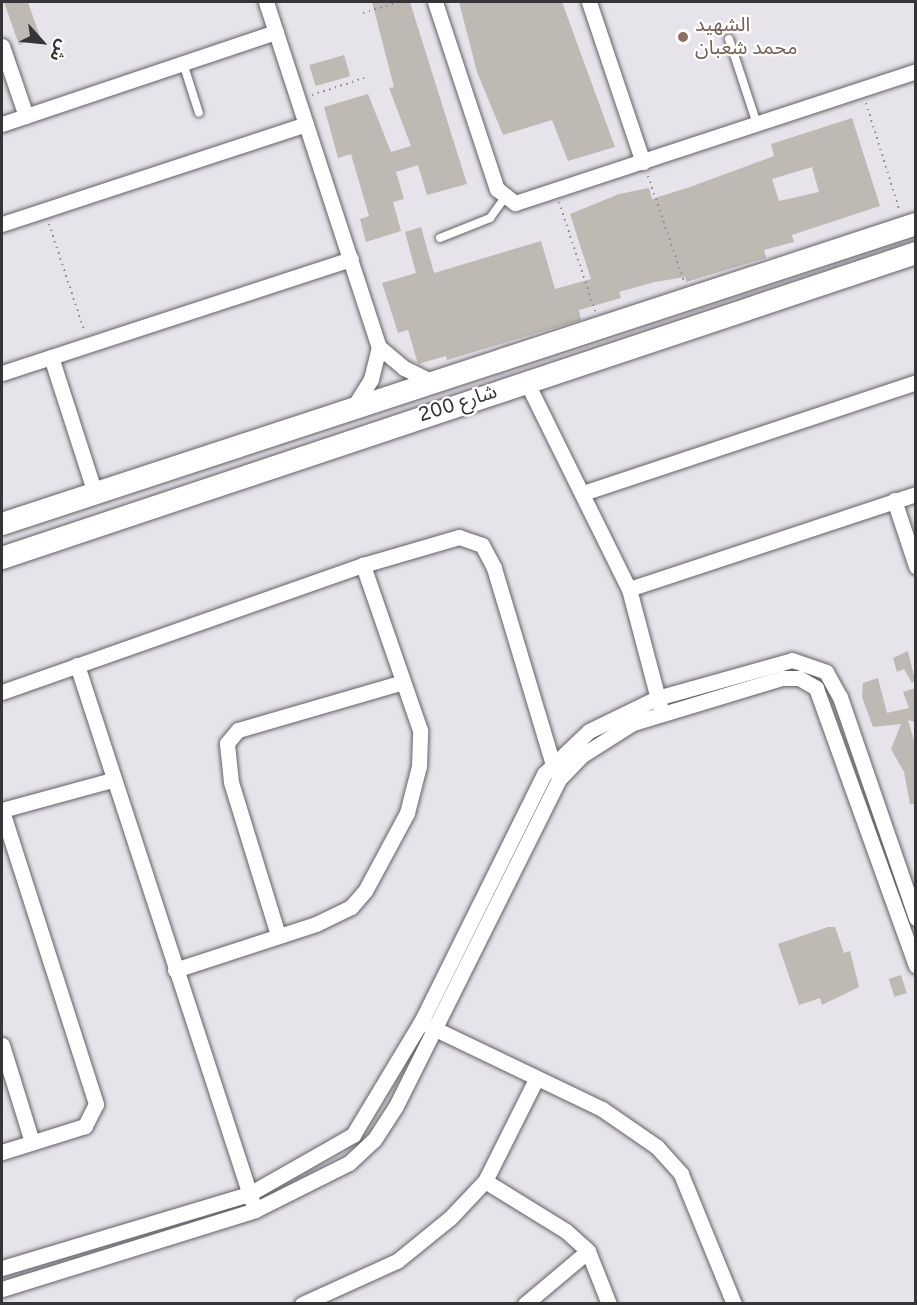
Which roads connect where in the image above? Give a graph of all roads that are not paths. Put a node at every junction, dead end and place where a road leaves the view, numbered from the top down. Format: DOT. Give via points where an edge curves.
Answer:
graph roads {
  1 [pos="266,2"];
  2 [pos="435,2"];
  3 [pos="589,2"];
  4 [pos="276,32"];
  5 [pos="729,39"];
  6 [pos="2,46"];
  7 [pos="183,63"];
  8 [pos="915,71"];
  9 [pos="200,113"];
  10 [pos="26,116"];
  11 [pos="2,124"];
  12 [pos="306,124"];
  13 [pos="757,124"];
  14 [pos="644,162"];
  15 [pos="504,199"];
  16 [pos="2,224"];
  17 [pos="910,226"];
  18 [pos="440,238"];
  19 [pos="915,253"];
  20 [pos="351,259"];
  21 [pos="664,307"];
  22 [pos="674,334"];
  23 [pos="379,347"];
  24 [pos="51,357"];
  25 [pos="2,373"];
  26 [pos="434,382"];
  27 [pos="915,382"];
  28 [pos="527,383"];
  29 [pos="353,408"];
  30 [pos="264,438"];
  31 [pos="274,465"];
  32 [pos="95,493"];
  33 [pos="583,493"];
  34 [pos="915,494"];
  35 [pos="894,500"];
  36 [pos="2,524"];
  37 [pos="2,558"];
  38 [pos="363,565"];
  39 [pos="915,566"];
  40 [pos="629,589"];
  41 [pos="77,665"];
  42 [pos="403,682"];
  43 [pos="2,692"];
  44 [pos="657,698"];
  45 [pos="662,713"];
  46 [pos="551,764"];
  47 [pos="559,779"];
  48 [pos="112,780"];
  49 [pos="2,810"];
  50 [pos="915,918"];
  51 [pos="278,935"];
  52 [pos="913,949"];
  53 [pos="915,966"];
  54 [pos="175,970"];
  55 [pos="421,1022"];
  56 [pos="436,1029"];
  57 [pos="2,1045"];
  58 [pos="536,1079"];
  59 [pos="32,1142"];
  60 [pos="2,1152"];
  61 [pos="485,1181"];
  62 [pos="249,1194"];
  63 [pos="255,1210"];
  64 [pos="588,1251"];
  65 [pos="2,1268"];
  66 [pos="2,1289"];
  67 [pos="302,1304"];
  68 [pos="525,1304"];
  69 [pos="609,1304"];
  70 [pos="734,1304"];
  1 -- 4 [label="street"];
  2 -- 15 [label="street"];
  3 -- 14 [label="street"];
  4 -- 7 [label="street"];
  4 -- 12 [label="street"];
  5 -- 13 [label="lane"];
  6 -- 10 [label="street"];
  7 -- 9 [label="lane"];
  7 -- 10 [label="street"];
  8 -- 13 [label="street"];
  10 -- 11 [label="street"];
  12 -- 16 [label="street"];
  12 -- 20 [label="street"];
  13 -- 14 [label="street"];
  14 -- 15 [label="street" via="521,203"];
  15 -- 18 [label="lane" via="490,218"];
  17 -- 21 [label="street, شارع 200"];
  19 -- 22 [label="street, شارع 200"];
  20 -- 23 [label="street"];
  20 -- 24 [label="street"];
  21 -- 22 [label="street"];
  21 -- 26 [label="street, شارع 200"];
  22 -- 28 [label="street, شارع 200"];
  23 -- 26 [label="street" via="404,368"];
  23 -- 29 [label="street" via="371,380"];
  24 -- 25 [label="street"];
  24 -- 32 [label="street"];
  26 -- 29 [label="street, شارع 200"];
  27 -- 33 [label="street"];
  28 -- 31 [label="street, شارع 200"];
  28 -- 33 [label="street"];
  29 -- 30 [label="street, شارع 200"];
  30 -- 31 [label="street"];
  30 -- 32 [label="street, شارع 200"];
  31 -- 37 [label="street, شارع 200"];
  32 -- 36 [label="street, شارع 200"];
  33 -- 40 [label="street"];
  34 -- 35 [label="street"];
  35 -- 39 [label="street"];
  35 -- 40 [label="street"];
  38 -- 41 [label="street"];
  38 -- 42 [label="street"];
  38 -- 46 [label="street" via="443,539 482,545 494,568"];
  40 -- 44 [label="street"];
  41 -- 43 [label="street"];
  41 -- 48 [label="street"];
  42 -- 51 [label="street" via="422,748 407,813 365,891 351,907"];
  42 -- 51 [label="street" via="238,730 227,743 231,782"];
  44 -- 45 [label="street"];
  44 -- 46 [label="street" via="589,731"];
  44 -- 50 [label="street" via="792,660 826,672 840,697"];
  45 -- 47 [label="street" via="606,738"];
  45 -- 52 [label="street" via="782,678 799,678 816,688"];
  46 -- 47 [label="street"];
  46 -- 55 [label="street"];
  47 -- 56 [label="street"];
  48 -- 49 [label="street"];
  48 -- 54 [label="street"];
  49 -- 59 [label="street" via="96,1092 93,1115 85,1126"];
  51 -- 54 [label="street"];
  52 -- 53 [label="street"];
  54 -- 62 [label="street"];
  55 -- 56 [label="street"];
  55 -- 62 [label="street" via="352,1135"];
  56 -- 58 [label="street"];
  56 -- 63 [label="street" via="374,1140 317,1183"];
  57 -- 59 [label="street"];
  58 -- 61 [label="street"];
  58 -- 70 [label="street" via="602,1109 663,1154 686,1185"];
  59 -- 60 [label="street"];
  61 -- 64 [label="street" via="566,1231"];
  61 -- 67 [label="street" via="425,1241 397,1261"];
  62 -- 63 [label="street"];
  62 -- 65 [label="street"];
  63 -- 66 [label="street"];
  64 -- 68 [label="street"];
  64 -- 69 [label="street"];
}
